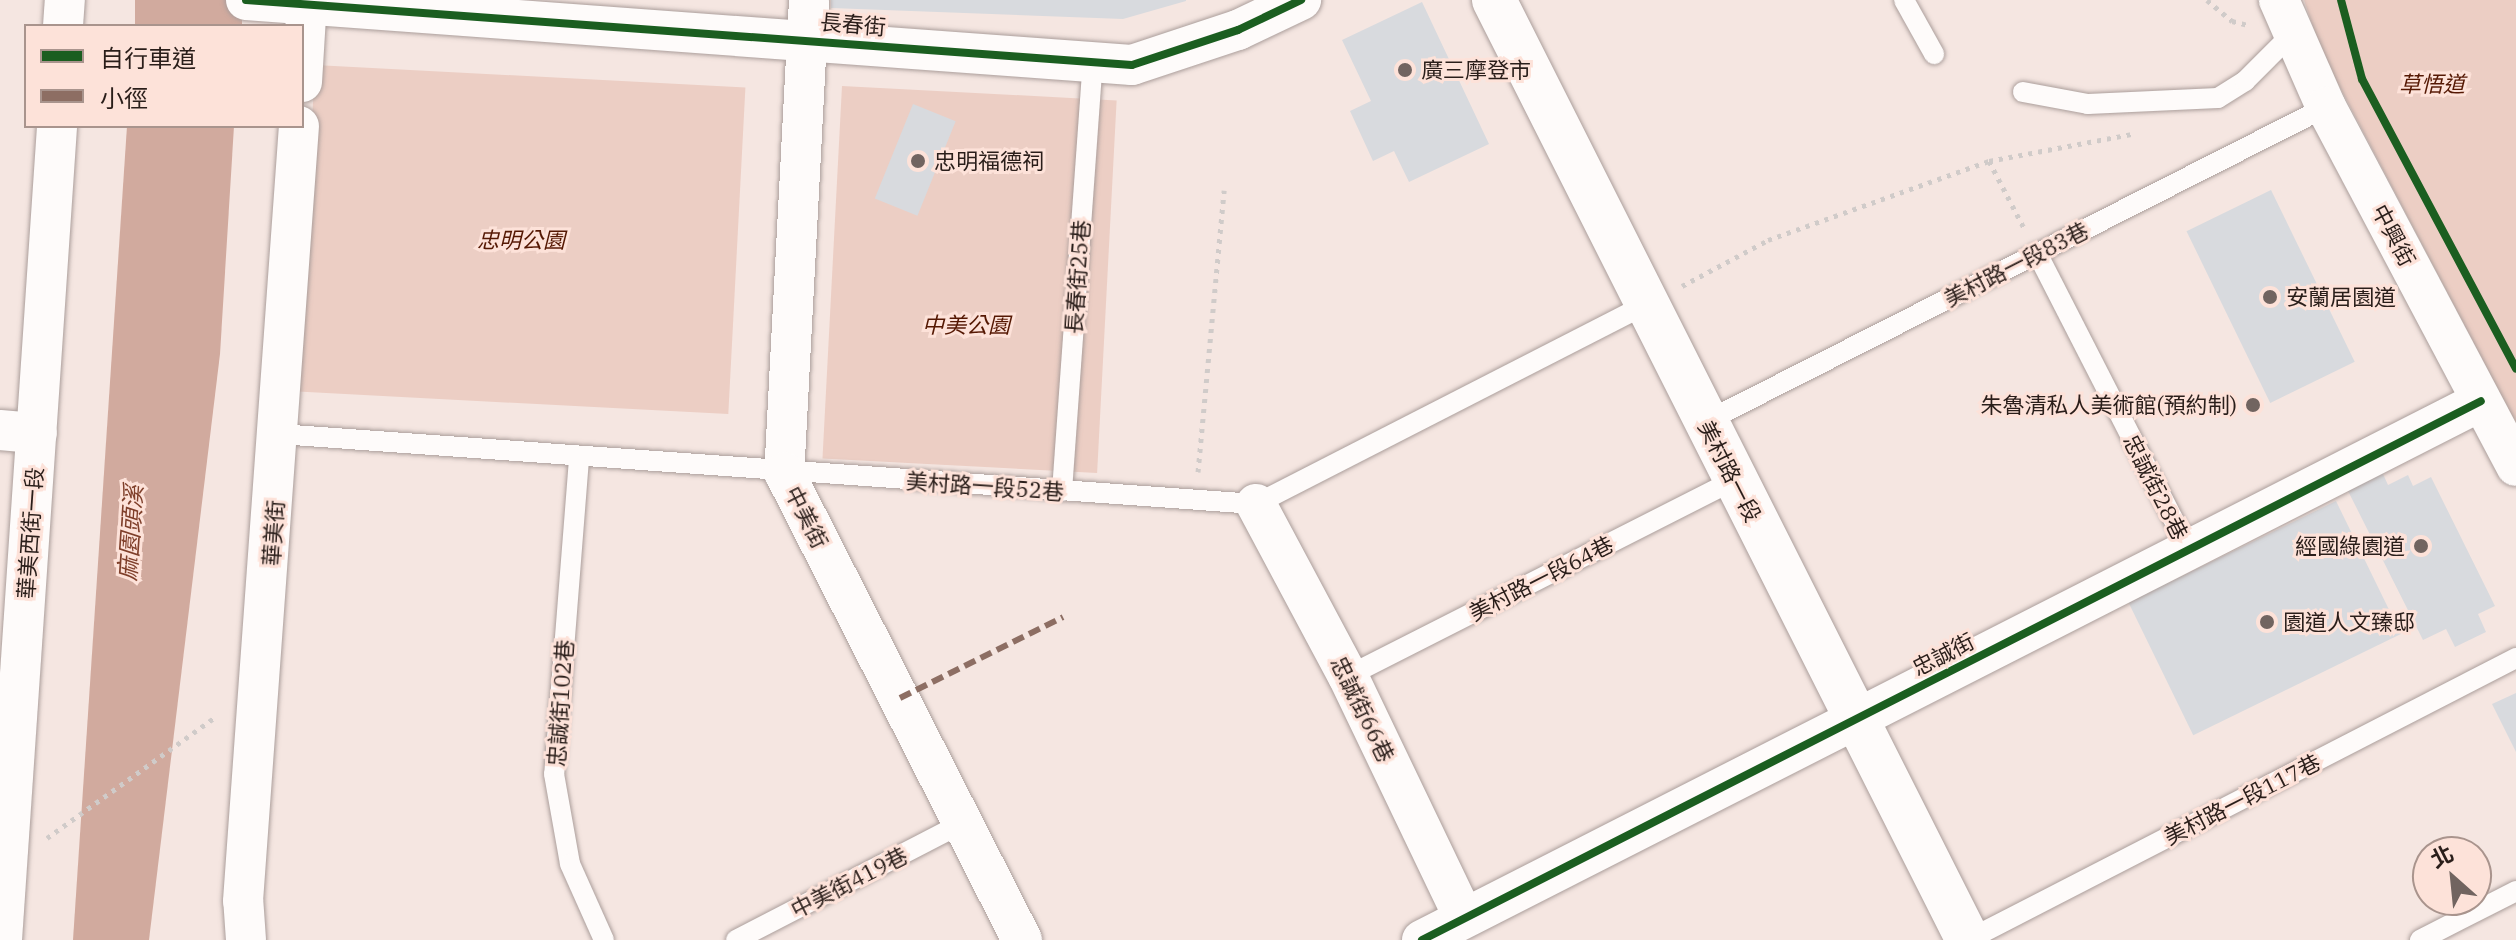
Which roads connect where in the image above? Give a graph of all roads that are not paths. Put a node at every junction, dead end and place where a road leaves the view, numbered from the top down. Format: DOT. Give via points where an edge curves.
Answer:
graph roads {
  1 [pos="65,0"];
  2 [pos="1301,0"];
  3 [pos="1494,0"];
  4 [pos="1904,0"];
  5 [pos="284,2"];
  6 [pos="2285,17"];
  7 [pos="808,19"];
  8 [pos="63,24"];
  9 [pos="289,24"];
  10 [pos="1934,54"];
  11 [pos="1093,62"];
  12 [pos="2023,92"];
  13 [pos="2326,107"];
  14 [pos="57,128"];
  15 [pos="299,128"];
  16 [pos="2037,253"];
  17 [pos="1645,305"];
  18 [pos="2481,401"];
  19 [pos="1705,422"];
  20 [pos="18,432"];
  21 [pos="279,434"];
  22 [pos="579,459"];
  23 [pos="2516,466"];
  24 [pos="784,472"];
  25 [pos="1735,480"];
  26 [pos="1062,491"];
  27 [pos="1256,504"];
  28 [pos="2189,550"];
  29 [pos="2516,658"];
  30 [pos="1348,676"];
  31 [pos="1856,719"];
  32 [pos="963,823"];
  33 [pos="4,882"];
  34 [pos="2516,891"];
  35 [pos="1469,929"];
  36 [pos="2,940"];
  37 [pos="246,940"];
  38 [pos="604,940"];
  39 [pos="736,940"];
  40 [pos="1022,940"];
  41 [pos="1422,940"];
  42 [pos="1968,940"];
  43 [pos="2420,940"];
  1 -- 8 [label="street"];
  2 -- 11 [label="street, 長春街" via="1238,30 1132,65"];
  3 -- 17 [label="street, 美村路一段"];
  4 -- 10 [label="lane"];
  5 -- 7 [label="street, 長春街"];
  5 -- 9 [label="street"];
  6 -- 12 [label="lane" via="2245,81 2218,98 2088,104"];
  6 -- 13 [label="street, 中興街"];
  7 -- 11 [label="street, 長春街"];
  7 -- 24 [label="street, 中美街"];
  11 -- 26 [label="lane, 長春街25巷"];
  13 -- 16 [label="lane, 美村路一段83巷"];
  13 -- 18 [label="street, 中興街"];
  14 -- 20 [label="street, 華美西街一段"];
  15 -- 21 [label="street, 華美街"];
  16 -- 19 [label="lane, 美村路一段83巷"];
  16 -- 28 [label="lane, 忠誠街28巷"];
  17 -- 19 [label="street, 美村路一段"];
  17 -- 27 [label="lane, 美村路一段52巷"];
  18 -- 23 [label="street, 中興街"];
  18 -- 28 [label="street, 忠誠街"];
  19 -- 25 [label="street, 美村路一段"];
  20 -- 33 [label="street, 華美西街一段"];
  21 -- 22 [label="lane, 美村路一段52巷"];
  21 -- 37 [label="street, 華美街" via="243,901"];
  22 -- 24 [label="lane, 美村路一段52巷"];
  22 -- 38 [label="lane, 忠誠街102巷" via="554,774 570,864"];
  24 -- 26 [label="lane, 美村路一段52巷"];
  24 -- 32 [label="street, 中美街"];
  25 -- 30 [label="lane, 美村路一段64巷"];
  25 -- 31 [label="street, 美村路一段"];
  26 -- 27 [label="lane, 美村路一段52巷"];
  27 -- 30 [label="street, 忠誠街66巷"];
  28 -- 31 [label="street, 忠誠街"];
  29 -- 42 [label="lane, 美村路一段117巷"];
  30 -- 35 [label="street, 忠誠街66巷"];
  31 -- 35 [label="street, 忠誠街"];
  31 -- 42 [label="street, 美村路一段"];
  32 -- 39 [label="lane, 中美街419巷"];
  32 -- 40 [label="street, 中美街"];
  33 -- 36 [label="street, 華美西街一段"];
  34 -- 43 [label="lane"];
  35 -- 41 [label="street, 忠誠街"];
}
